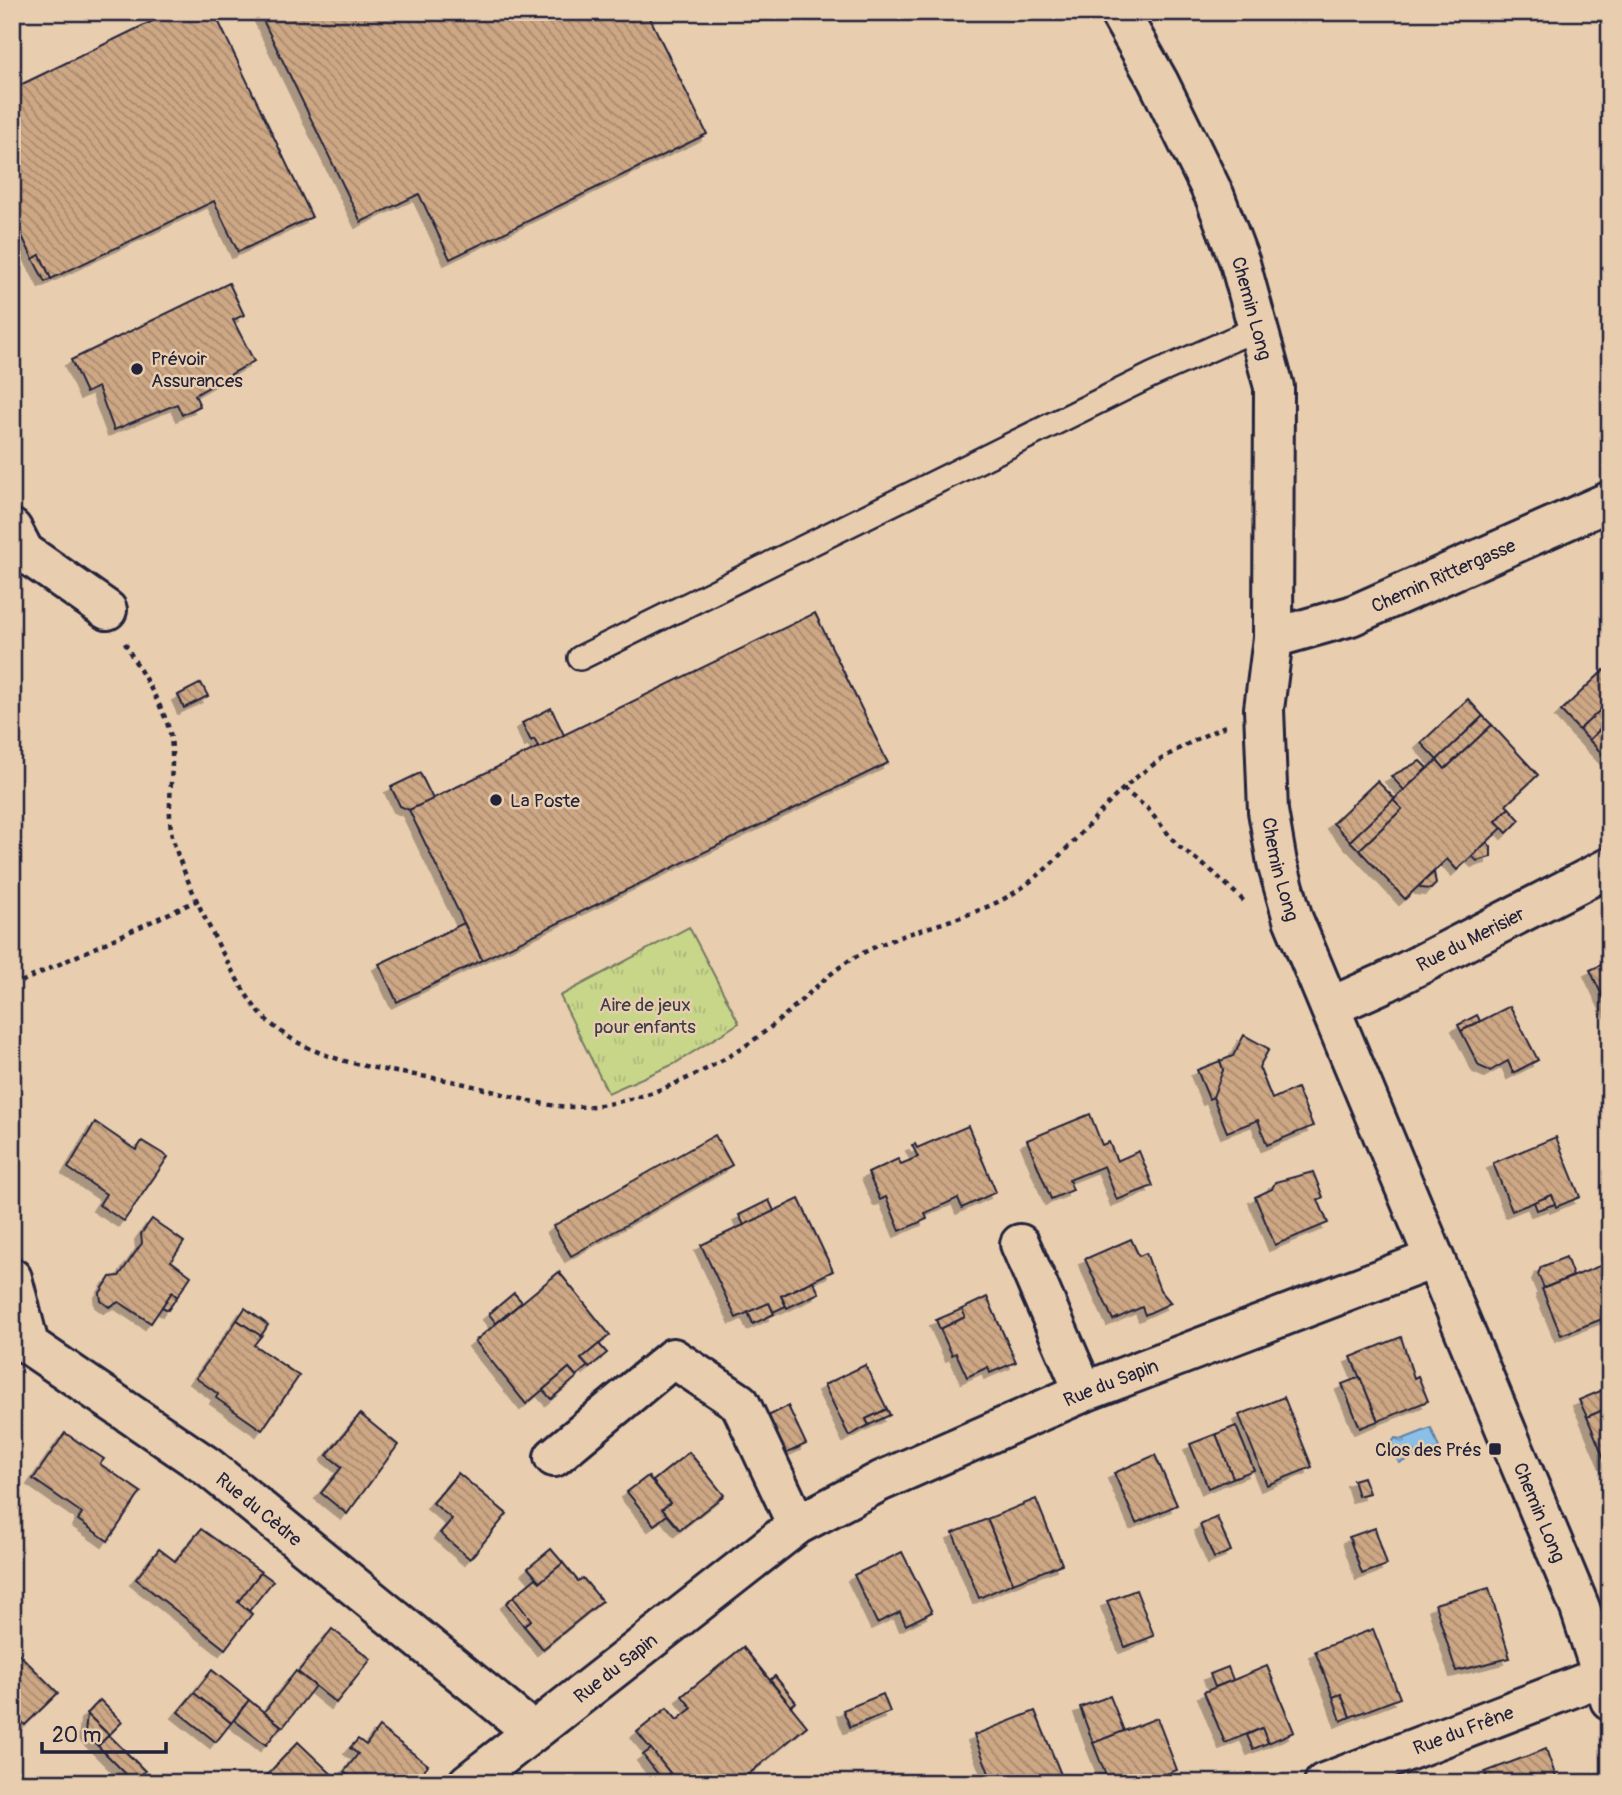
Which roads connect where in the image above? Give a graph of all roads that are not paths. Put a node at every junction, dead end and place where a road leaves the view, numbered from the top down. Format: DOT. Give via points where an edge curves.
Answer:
graph roads {
  1 [pos="1118,12"];
  2 [pos="1258,328"];
  3 [pos="1610,501"];
  4 [pos="12,528"];
  5 [pos="107,610"];
  6 [pos="1273,638"];
  7 [pos="580,658"];
  8 [pos="1610,867"];
  9 [pos="1330,1007"];
  10 [pos="1020,1244"];
  11 [pos="1433,1259"];
  12 [pos="12,1278"];
  13 [pos="1084,1392"];
  14 [pos="554,1457"];
  15 [pos="797,1525"];
  16 [pos="1606,1688"];
  17 [pos="532,1731"];
  18 [pos="468,1783"];
  19 [pos="1325,1783"];
  1 -- 2 [label="street, Chemin Long" via="1158,80 1215,197"];
  2 -- 6 [label="street, Chemin Long" via="1275,387"];
  2 -- 7 [label="lane" via="1152,375"];
  3 -- 6 [label="street, Chemin Rittergasse" via="1350,616"];
  4 -- 5 [label="street" via="24,552"];
  6 -- 9 [label="street, Chemin Long" via="1264,709 1268,811 1293,919"];
  8 -- 9 [label="street, Rue du Merisier"];
  9 -- 11 [label="street, Chemin Long"];
  10 -- 13 [label="street"];
  11 -- 13 [label="street, Rue du Sapin"];
  11 -- 16 [label="street, Chemin Long" via="1580,1608"];
  12 -- 17 [label="street, Rue du Cèdre" via="29,1345 208,1467"];
  13 -- 15 [label="street, Rue du Sapin" via="881,1481"];
  14 -- 15 [label="street" via="673,1358 740,1403"];
  15 -- 17 [label="street, Rue du Sapin"];
  16 -- 19 [label="street, Rue du Frêne"];
  17 -- 18 [label="street, Rue du Sapin"];
}
